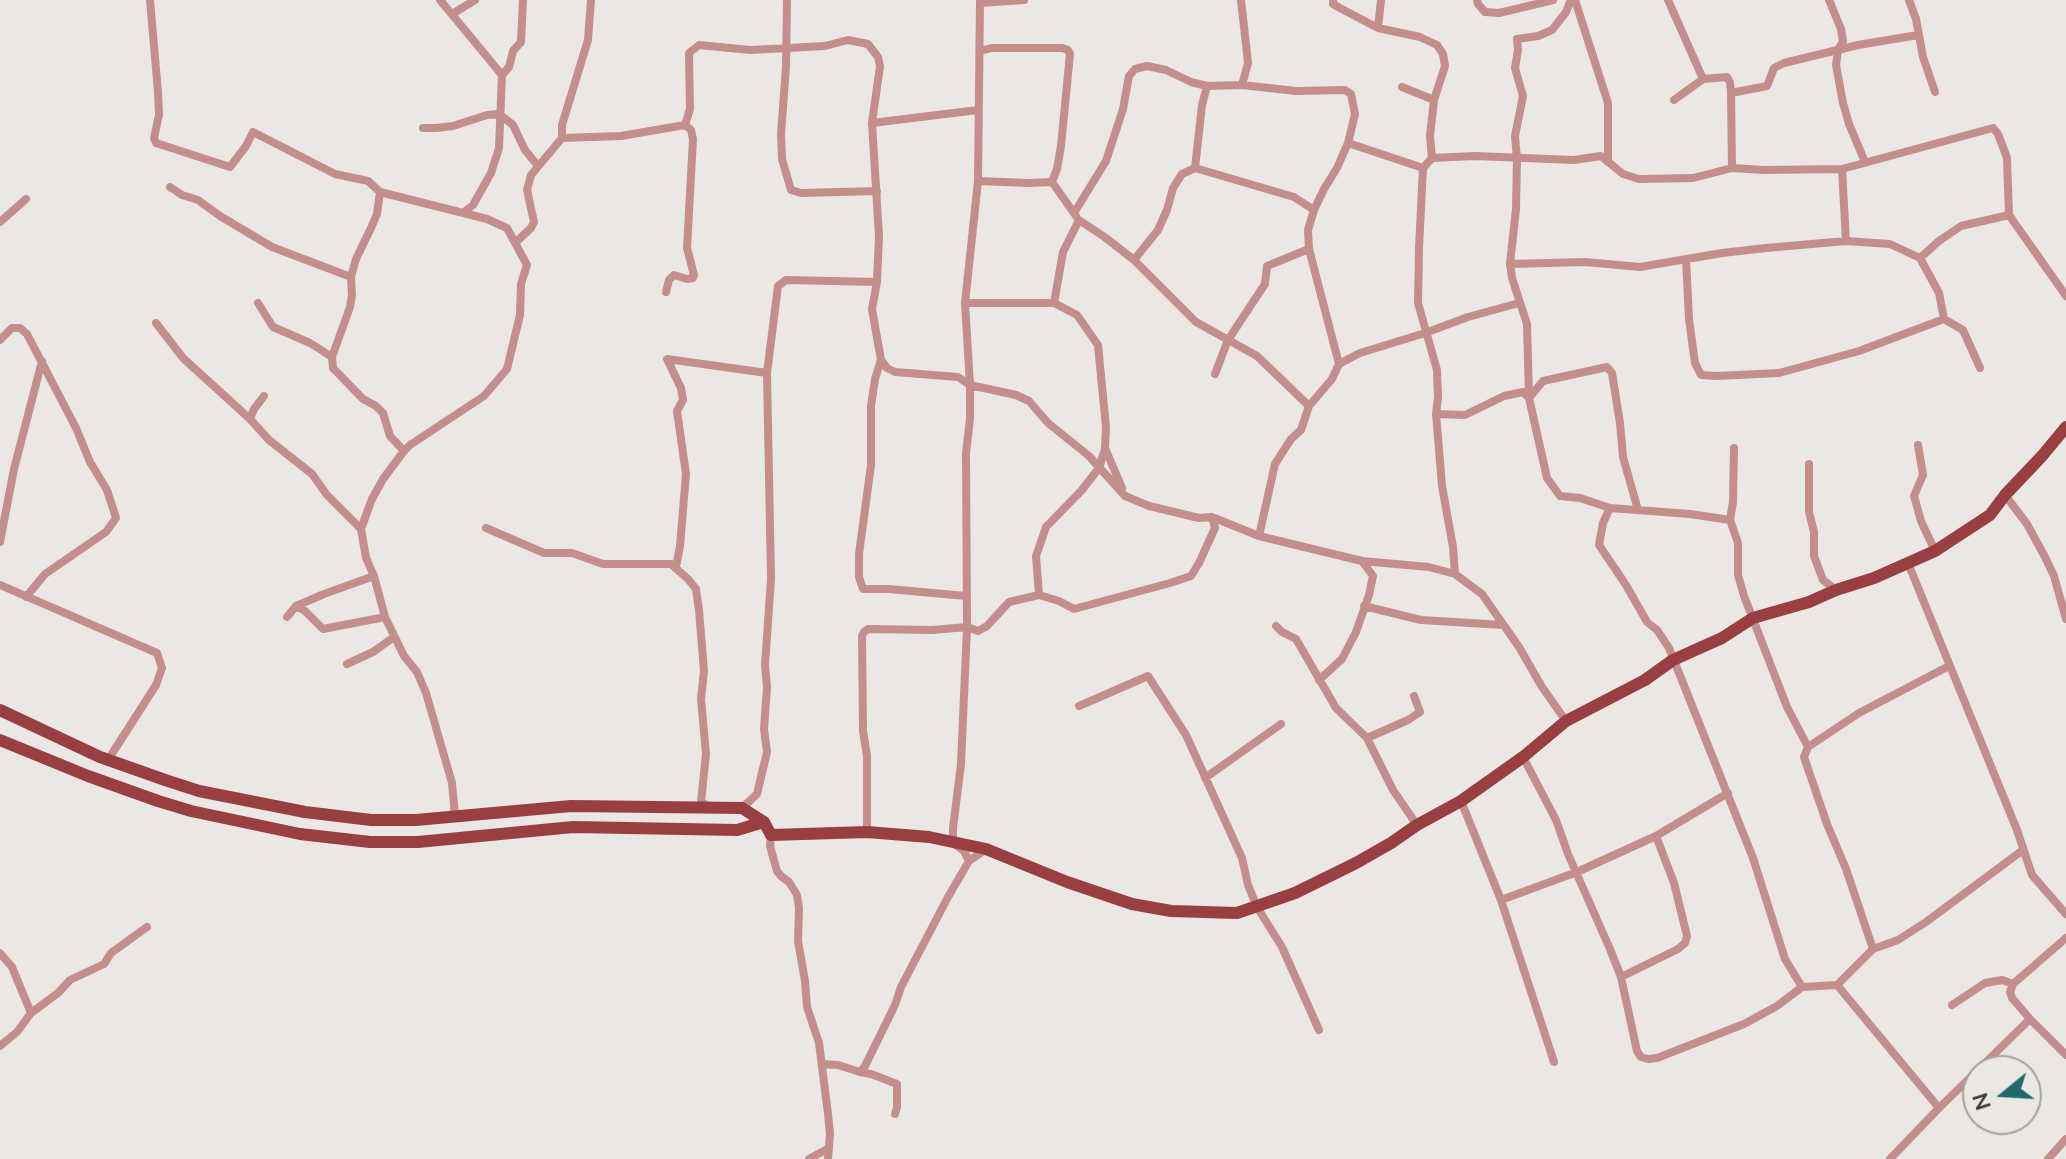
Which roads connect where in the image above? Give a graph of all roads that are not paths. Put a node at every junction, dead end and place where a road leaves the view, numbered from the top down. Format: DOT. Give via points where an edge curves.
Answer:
graph roads {
  1 [pos="150,0"];
  2 [pos="440,0"];
  3 [pos="475,0"];
  4 [pos="523,0"];
  5 [pos="591,0"];
  6 [pos="787,0"];
  7 [pos="1024,0"];
  8 [pos="1241,0"];
  9 [pos="1333,0"];
  10 [pos="1381,0"];
  11 [pos="1477,0"];
  12 [pos="1553,0"];
  13 [pos="1573,0"];
  14 [pos="1668,0"];
  15 [pos="1829,0"];
  16 [pos="1909,0"];
  17 [pos="980,1"];
  18 [pos="452,14"];
  19 [pos="1378,28"];
  20 [pos="1918,35"];
  21 [pos="785,47"];
  22 [pos="1838,50"];
  23 [pos="981,51"];
  24 [pos="502,75"];
  25 [pos="1703,79"];
  26 [pos="1242,85"];
  27 [pos="1207,86"];
  28 [pos="1402,87"];
  29 [pos="1935,92"];
  30 [pos="1731,93"];
  31 [pos="1434,100"];
  32 [pos="1674,100"];
  33 [pos="978,110"];
  34 [pos="499,114"];
  35 [pos="872,123"];
  36 [pos="685,125"];
  37 [pos="423,128"];
  38 [pos="562,138"];
  39 [pos="1348,143"];
  40 [pos="1432,158"];
  41 [pos="1517,159"];
  42 [pos="1608,162"];
  43 [pos="1865,162"];
  44 [pos="538,166"];
  45 [pos="1195,168"];
  46 [pos="1423,168"];
  47 [pos="1732,168"];
  48 [pos="1842,169"];
  49 [pos="978,181"];
  50 [pos="1052,182"];
  51 [pos="170,187"];
  52 [pos="877,191"];
  53 [pos="380,192"];
  54 [pos="26,199"];
  55 [pos="1314,210"];
  56 [pos="463,213"];
  57 [pos="2009,215"];
  58 [pos="1076,216"];
  59 [pos="0,222"];
  60 [pos="1846,241"];
  61 [pos="516,242"];
  62 [pos="1309,249"];
  63 [pos="1920,258"];
  64 [pos="1686,259"];
  65 [pos="1134,260"];
  66 [pos="1510,264"];
  67 [pos="351,277"];
  68 [pos="877,282"];
  69 [pos="666,292"];
  70 [pos="2066,296"];
  71 [pos="258,303"];
  72 [pos="965,303"];
  73 [pos="1054,303"];
  74 [pos="1519,303"];
  75 [pos="1944,319"];
  76 [pos="156,323"];
  77 [pos="1425,333"];
  78 [pos="0,340"];
  79 [pos="1228,340"];
  80 [pos="332,357"];
  81 [pos="881,360"];
  82 [pos="42,361"];
  83 [pos="1339,364"];
  84 [pos="1980,368"];
  85 [pos="767,373"];
  86 [pos="1215,374"];
  87 [pos="970,385"];
  88 [pos="264,396"];
  89 [pos="1529,398"];
  90 [pos="1309,406"];
  91 [pos="1436,414"];
  92 [pos="250,419"];
  93 [pos="2066,427"];
  94 [pos="1918,445"];
  95 [pos="1105,448"];
  96 [pos="1734,448"];
  97 [pos="404,451"];
  98 [pos="1809,464"];
  99 [pos="1099,468"];
  100 [pos="5,492"];
  101 [pos="2005,495"];
  102 [pos="1125,496"];
  103 [pos="1610,508"];
  104 [pos="1638,510"];
  105 [pos="1212,517"];
  106 [pos="1730,520"];
  107 [pos="486,528"];
  108 [pos="361,529"];
  109 [pos="1259,536"];
  110 [pos="0,542"];
  111 [pos="1935,551"];
  112 [pos="1362,561"];
  113 [pos="1908,563"];
  114 [pos="676,567"];
  115 [pos="1455,574"];
  116 [pos="374,576"];
  117 [pos="0,585"];
  118 [pos="1836,590"];
  119 [pos="1039,595"];
  120 [pos="966,596"];
  121 [pos="26,597"];
  122 [pos="296,606"];
  123 [pos="1364,606"];
  124 [pos="287,617"];
  125 [pos="385,617"];
  126 [pos="1753,618"];
  127 [pos="2066,619"];
  128 [pos="1503,625"];
  129 [pos="1276,626"];
  130 [pos="967,627"];
  131 [pos="396,639"];
  132 [pos="1673,660"];
  133 [pos="347,664"];
  134 [pos="1949,666"];
  135 [pos="1319,680"];
  136 [pos="1414,696"];
  137 [pos="1079,706"];
  138 [pos="0,710"];
  139 [pos="1566,721"];
  140 [pos="1281,724"];
  141 [pos="1367,738"];
  142 [pos="0,740"];
  143 [pos="1808,747"];
  144 [pos="1523,757"];
  145 [pos="108,760"];
  146 [pos="1205,778"];
  147 [pos="1728,793"];
  148 [pos="1461,801"];
  149 [pos="710,807"];
  150 [pos="742,808"];
  151 [pos="455,816"];
  152 [pos="764,822"];
  153 [pos="1417,825"];
  154 [pos="867,832"];
  155 [pos="771,835"];
  156 [pos="1656,836"];
  157 [pos="953,843"];
  158 [pos="986,849"];
  159 [pos="2023,850"];
  160 [pos="969,861"];
  161 [pos="1577,872"];
  162 [pos="1501,900"];
  163 [pos="1257,907"];
  164 [pos="2066,914"];
  165 [pos="147,927"];
  166 [pos="2066,938"];
  167 [pos="1873,949"];
  168 [pos="0,953"];
  169 [pos="1621,977"];
  170 [pos="2013,984"];
  171 [pos="1837,985"];
  172 [pos="1802,987"];
  173 [pos="1952,1005"];
  174 [pos="31,1013"];
  175 [pos="2030,1019"];
  176 [pos="1319,1030"];
  177 [pos="0,1046"];
  178 [pos="2066,1055"];
  179 [pos="1554,1062"];
  180 [pos="822,1064"];
  181 [pos="860,1072"];
  182 [pos="1939,1108"];
  183 [pos="895,1114"];
  184 [pos="2066,1139"];
  185 [pos="829,1148"];
  186 [pos="809,1159"];
  187 [pos="828,1159"];
  188 [pos="1890,1159"];
  189 [pos="2048,1159"];
  1 -- 53 [label="street" via="159,103 156,143 230,167 253,132 335,174 368,181"];
  2 -- 18 [label="street"];
  3 -- 18 [label="street"];
  4 -- 24 [label="street" via="521,42"];
  5 -- 38 [label="street" via="588,40"];
  6 -- 21 [label="street"];
  7 -- 17 [label="street"];
  8 -- 26 [label="street" via="1248,63"];
  9 -- 19 [label="street"];
  10 -- 19 [label="street"];
  11 -- 12 [label="street" via="1485,12 1499,13"];
  13 -- 41 [label="street" via="1552,30 1517,39 1515,68 1523,96 1515,136"];
  13 -- 42 [label="street" via="1608,103"];
  14 -- 25 [label="street"];
  15 -- 22 [label="street" via="1841,29"];
  16 -- 20 [label="street"];
  17 -- 23 [label="street"];
  18 -- 24 [label="street"];
  19 -- 31 [label="street" via="1437,45 1445,66"];
  20 -- 22 [label="street"];
  20 -- 29 [label="street"];
  21 -- 35 [label="street" via="848,40 874,49 880,66"];
  21 -- 36 [label="street" via="699,45 689,53 690,109"];
  21 -- 52 [label="street" via="782,159 791,190"];
  22 -- 30 [label="street" via="1779,65 1767,86"];
  22 -- 43 [label="street" via="1843,103"];
  23 -- 33 [label="street"];
  23 -- 50 [label="street" via="1068,50 1061,146"];
  24 -- 34 [label="street"];
  25 -- 30 [label="street" via="1727,77"];
  25 -- 32 [label="street"];
  26 -- 27 [label="street"];
  26 -- 39 [label="street" via="1345,90 1355,114"];
  27 -- 45 [label="street"];
  27 -- 58 [label="street" via="1166,70 1135,69 1106,161"];
  28 -- 31 [label="street"];
  30 -- 47 [label="street"];
  31 -- 40 [label="street"];
  33 -- 35 [label="street"];
  33 -- 49 [label="street"];
  34 -- 37 [label="street"];
  34 -- 44 [label="street" via="513,125"];
  34 -- 56 [label="street" via="499,148 491,173"];
  35 -- 52 [label="street"];
  36 -- 38 [label="street" via="621,136"];
  36 -- 69 [label="street" via="693,139 687,248 694,275 674,275"];
  38 -- 44 [label="street"];
  39 -- 46 [label="street"];
  39 -- 55 [label="street"];
  40 -- 41 [label="street"];
  40 -- 46 [label="street"];
  41 -- 42 [label="street" via="1601,156"];
  41 -- 66 [label="street"];
  42 -- 47 [label="street" via="1639,179 1693,178"];
  43 -- 48 [label="street"];
  43 -- 57 [label="street" via="1993,128 2007,158"];
  44 -- 61 [label="street" via="527,190 534,222"];
  45 -- 55 [label="street" via="1294,197"];
  45 -- 65 [label="street" via="1182,174 1158,230"];
  46 -- 77 [label="street" via="1418,303"];
  47 -- 48 [label="street"];
  48 -- 60 [label="street"];
  49 -- 50 [label="street"];
  49 -- 72 [label="street"];
  50 -- 58 [label="street"];
  51 -- 67 [label="street" via="272,247"];
  52 -- 68 [label="street"];
  53 -- 56 [label="street"];
  53 -- 67 [label="street" via="377,214"];
  54 -- 59 [label="street"];
  55 -- 62 [label="street"];
  56 -- 61 [label="street" via="507,228"];
  57 -- 63 [label="street" via="1961,226"];
  57 -- 70 [label="street"];
  58 -- 65 [label="street"];
  58 -- 73 [label="street"];
  60 -- 63 [label="street" via="1890,244"];
  60 -- 64 [label="street"];
  61 -- 97 [label="street" via="527,265 507,369 484,396"];
  62 -- 79 [label="street" via="1267,266 1265,284"];
  62 -- 83 [label="street"];
  63 -- 75 [label="street" via="1939,293"];
  64 -- 66 [label="street" via="1640,267"];
  64 -- 75 [label="street" via="1689,319 1701,375 1779,373"];
  65 -- 79 [label="street" via="1196,322"];
  66 -- 74 [label="street"];
  67 -- 80 [label="street" via="350,307"];
  68 -- 81 [label="street" via="872,309"];
  68 -- 85 [label="street" via="781,282"];
  71 -- 80 [label="street" via="273,327"];
  72 -- 73 [label="street"];
  72 -- 87 [label="street"];
  73 -- 95 [label="street" via="1077,315 1098,345"];
  74 -- 77 [label="street"];
  74 -- 89 [label="street" via="1527,324"];
  75 -- 84 [label="street" via="1963,330"];
  76 -- 92 [label="street" via="183,358"];
  77 -- 83 [label="street"];
  77 -- 91 [label="street" via="1437,370"];
  78 -- 82 [label="street" via="12,328 20,328"];
  79 -- 86 [label="street"];
  79 -- 90 [label="street" via="1257,356"];
  80 -- 97 [label="street" via="333,368 383,413 390,436"];
  81 -- 87 [label="street" via="895,372 958,377"];
  81 -- 120 [label="street" via="871,406 871,465 859,554 863,589"];
  82 -- 100 [label="street"];
  82 -- 121 [label="street" via="116,518 106,532 45,574"];
  83 -- 90 [label="street"];
  85 -- 114 [label="street" via="667,359 683,400 677,411 686,474"];
  85 -- 150 [label="street" via="767,752 757,794"];
  87 -- 99 [label="street" via="1029,401"];
  87 -- 120 [label="street"];
  88 -- 92 [label="street"];
  89 -- 91 [label="street" via="1523,392 1465,415"];
  89 -- 103 [label="street" via="1547,478 1560,496"];
  89 -- 104 [label="street" via="1543,381 1607,367"];
  90 -- 109 [label="street" via="1301,430 1275,464"];
  91 -- 115 [label="street"];
  92 -- 108 [label="street" via="312,474"];
  93 -- 101 [label="main road"];
  94 -- 111 [label="street" via="1923,475 1914,496"];
  95 -- 99 [label="street"];
  95 -- 102 [label="street"];
  96 -- 106 [label="street"];
  97 -- 108 [label="street" via="383,479"];
  98 -- 118 [label="street" via="1814,556 1823,580"];
  99 -- 102 [label="street"];
  99 -- 119 [label="street" via="1046,527 1036,556"];
  100 -- 110 [label="street"];
  101 -- 111 [label="main road" via="1990,515"];
  101 -- 127 [label="street" via="2040,546"];
  102 -- 105 [label="street" via="1149,506"];
  103 -- 104 [label="street"];
  103 -- 132 [label="street" via="1599,545"];
  104 -- 106 [label="street"];
  105 -- 109 [label="street"];
  105 -- 119 [label="street" via="1215,528 1191,576 1074,609"];
  106 -- 126 [label="street" via="1738,543 1738,575"];
  107 -- 114 [label="street" via="544,553 572,553 603,564"];
  108 -- 116 [label="street"];
  109 -- 112 [label="street"];
  111 -- 113 [label="main road"];
  112 -- 115 [label="street"];
  112 -- 123 [label="street" via="1373,576"];
  113 -- 118 [label="main road"];
  113 -- 134 [label="street"];
  114 -- 149 [label="street" via="696,589 699,610 706,754 701,802"];
  115 -- 128 [label="street" via="1482,594"];
  116 -- 122 [label="street"];
  116 -- 125 [label="street"];
  117 -- 121 [label="street"];
  118 -- 126 [label="main road"];
  119 -- 130 [label="street" via="1006,603 978,631"];
  120 -- 130 [label="street"];
  121 -- 145 [label="street" via="157,653 162,668 156,685"];
  122 -- 124 [label="street"];
  122 -- 125 [label="street" via="323,629"];
  123 -- 128 [label="street" via="1421,620"];
  123 -- 135 [label="street" via="1342,659"];
  125 -- 131 [label="street"];
  126 -- 132 [label="main road"];
  126 -- 143 [label="street"];
  128 -- 139 [label="street"];
  129 -- 135 [label="street" via="1296,639"];
  130 -- 154 [label="street" via="868,629 862,636"];
  130 -- 157 [label="street"];
  131 -- 133 [label="street"];
  131 -- 151 [label="street" via="426,693 452,783"];
  132 -- 139 [label="main road"];
  132 -- 147 [label="street"];
  134 -- 143 [label="street" via="1859,713"];
  134 -- 159 [label="street"];
  135 -- 141 [label="street" via="1336,708"];
  136 -- 141 [label="street" via="1420,712"];
  137 -- 146 [label="street" via="1148,676 1186,735"];
  138 -- 145 [label="main road"];
  139 -- 144 [label="main road"];
  140 -- 146 [label="street"];
  141 -- 153 [label="street"];
  142 -- 152 [label="main road" via="191,811 300,834 370,842 573,827 737,830"];
  143 -- 167 [label="street" via="1807,768"];
  144 -- 148 [label="main road"];
  144 -- 161 [label="street"];
  145 -- 151 [label="main road" via="199,791 305,812 371,820"];
  146 -- 163 [label="street" via="1242,858"];
  147 -- 156 [label="street"];
  147 -- 172 [label="street" via="1785,959"];
  148 -- 153 [label="main road"];
  148 -- 162 [label="street"];
  149 -- 150 [label="main road"];
  149 -- 151 [label="main road" via="571,806"];
  150 -- 152 [label="main road"];
  152 -- 155 [label="main road"];
  153 -- 163 [label="main road" via="1318,883"];
  154 -- 155 [label="main road"];
  154 -- 157 [label="main road"];
  155 -- 180 [label="street" via="777,871 797,895 807,1007"];
  156 -- 161 [label="street"];
  156 -- 169 [label="street" via="1687,936 1678,949"];
  157 -- 158 [label="main road"];
  157 -- 160 [label="street"];
  158 -- 160 [label="street"];
  158 -- 163 [label="main road" via="1132,904 1237,913"];
  159 -- 164 [label="street" via="2032,875"];
  159 -- 167 [label="street" via="1926,922"];
  160 -- 181 [label="street"];
  161 -- 162 [label="street"];
  161 -- 169 [label="street"];
  162 -- 179 [label="street"];
  163 -- 176 [label="street" via="1282,947"];
  165 -- 174 [label="street" via="104,964 70,980"];
  166 -- 170 [label="street"];
  167 -- 171 [label="street"];
  168 -- 174 [label="street" via="12,967"];
  169 -- 172 [label="street" via="1637,1051 1648,1059 1744,1024"];
  170 -- 173 [label="street" via="1985,983"];
  170 -- 175 [label="street" via="2012,998"];
  171 -- 172 [label="street"];
  171 -- 182 [label="street"];
  174 -- 177 [label="street"];
  175 -- 178 [label="street"];
  175 -- 182 [label="street"];
  180 -- 181 [label="street"];
  180 -- 185 [label="street"];
  181 -- 183 [label="street" via="897,1084"];
  182 -- 188 [label="street"];
  184 -- 189 [label="street"];
  185 -- 186 [label="street"];
  185 -- 187 [label="street"];
}
